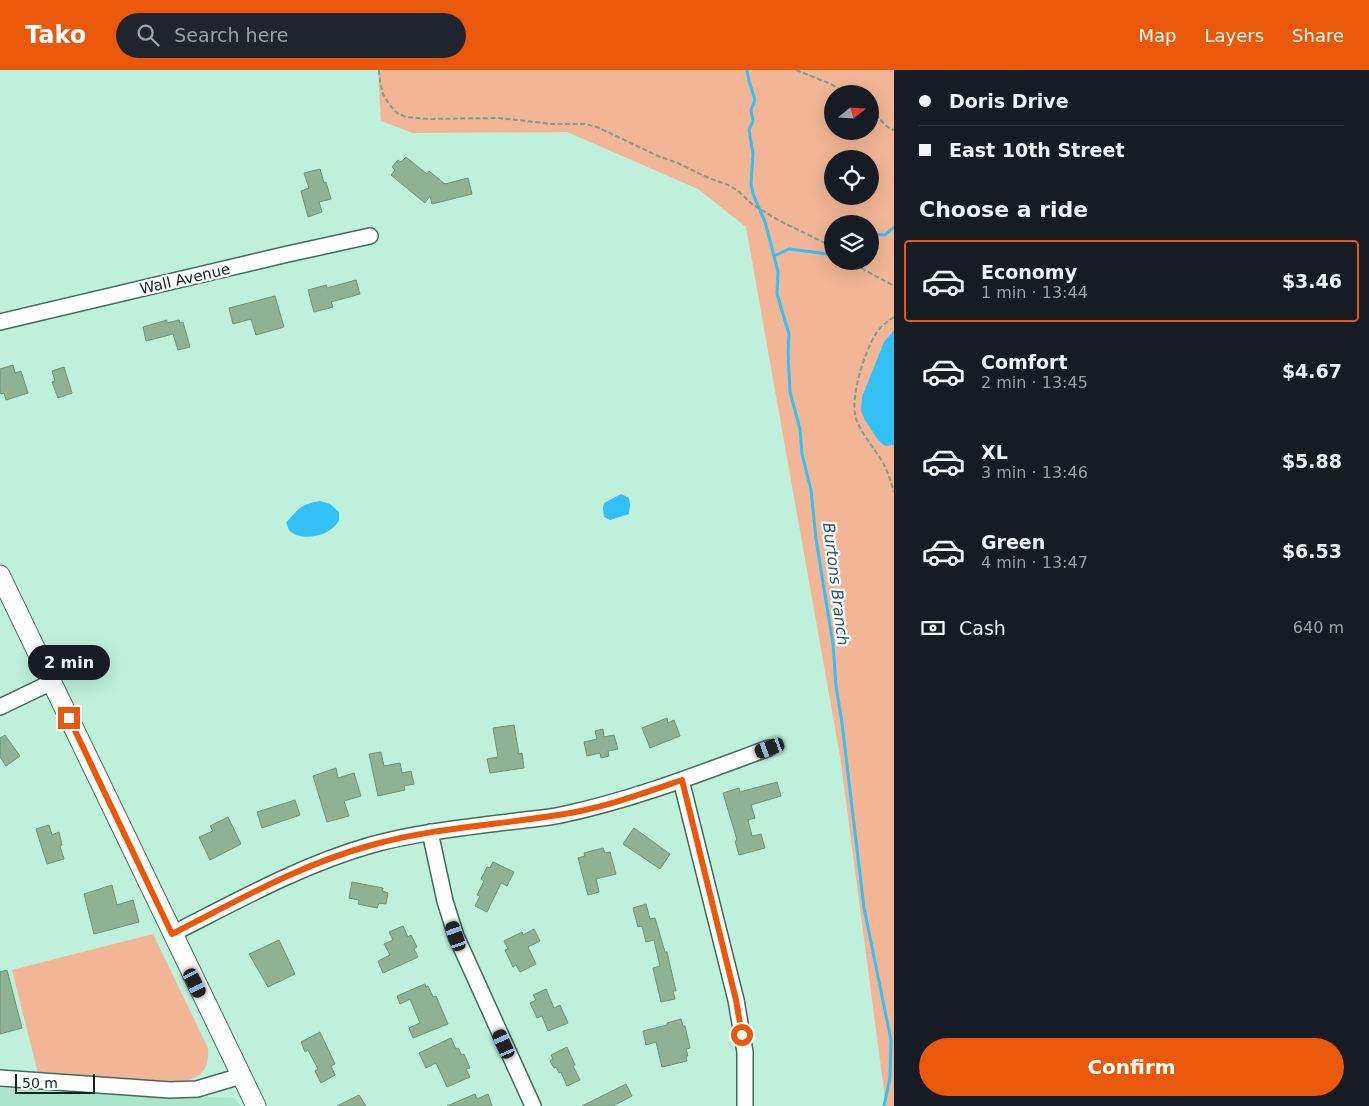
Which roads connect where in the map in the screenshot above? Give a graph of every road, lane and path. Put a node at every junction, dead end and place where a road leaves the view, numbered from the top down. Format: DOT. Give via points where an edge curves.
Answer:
graph roads {
  1 [pos="379,70"];
  2 [pos="796,70"];
  3 [pos="833,85"];
  4 [pos="879,116"];
  5 [pos="894,130"];
  6 [pos="370,236"];
  7 [pos="824,242"];
  8 [pos="865,270"];
  9 [pos="894,286"];
  10 [pos="894,317"];
  11 [pos="0,322"];
  12 [pos="894,492"];
  13 [pos="0,574"];
  14 [pos="52,682"];
  15 [pos="0,707"];
  16 [pos="770,748"];
  17 [pos="682,780"];
  18 [pos="430,832"];
  19 [pos="172,934"];
  20 [pos="241,1076"];
  21 [pos="0,1078"];
  22 [pos="256,1106"];
  23 [pos="533,1106"];
  24 [pos="745,1106"];
  1 -- 7 [label="path" via="381,88 388,104 396,113 406,117 499,118 597,127 728,185 778,220"];
  2 -- 3 [label="path"];
  4 -- 5 [label="path"];
  6 -- 11 [label="street, Wall Avenue"];
  8 -- 9 [label="path"];
  10 -- 12 [label="path" via="877,332 870,346 855,392 854,408 856,419 883,463"];
  13 -- 14 [label="main road"];
  14 -- 15 [label="street"];
  14 -- 19 [label="main road"];
  16 -- 17 [label="street"];
  17 -- 18 [label="street" via="620,801 560,815"];
  17 -- 24 [label="street" via="736,1000 744,1052"];
  18 -- 19 [label="street" via="371,845 287,876"];
  18 -- 23 [label="street" via="456,936"];
  19 -- 20 [label="main road"];
  20 -- 21 [label="street" via="197,1089 170,1090"];
  20 -- 22 [label="main road"];
}
